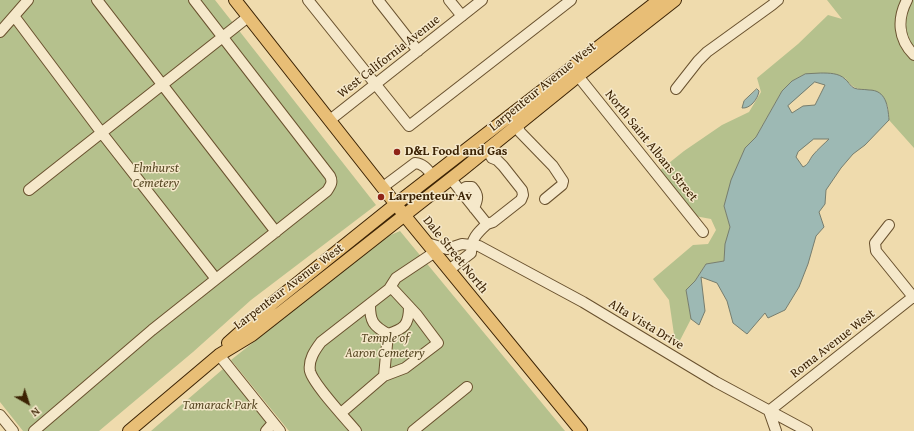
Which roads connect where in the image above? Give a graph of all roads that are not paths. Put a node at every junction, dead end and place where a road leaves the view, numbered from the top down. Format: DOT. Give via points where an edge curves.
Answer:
graph roads {
  1 [pos="28,0"];
  2 [pos="96,0"];
  3 [pos="194,0"];
  4 [pos="235,0"];
  5 [pos="308,0"];
  6 [pos="378,0"];
  7 [pos="449,0"];
  8 [pos="482,0"];
  9 [pos="571,0"];
  10 [pos="659,0"];
  11 [pos="675,0"];
  12 [pos="778,0"];
  13 [pos="907,0"];
  14 [pos="14,16"];
  15 [pos="462,16"];
  16 [pos="248,17"];
  17 [pos="0,32"];
  18 [pos="224,37"];
  19 [pos="418,51"];
  20 [pos="914,55"];
  21 [pos="578,76"];
  22 [pos="162,84"];
  23 [pos="375,85"];
  24 [pos="676,89"];
  25 [pos="330,120"];
  26 [pos="517,125"];
  27 [pos="101,132"];
  28 [pos="487,150"];
  29 [pos="433,176"];
  30 [pos="451,179"];
  31 [pos="383,187"];
  32 [pos="29,190"];
  33 [pos="546,200"];
  34 [pos="396,204"];
  35 [pos="405,215"];
  36 [pos="487,224"];
  37 [pos="889,225"];
  38 [pos="276,232"];
  39 [pos="703,232"];
  40 [pos="471,245"];
  41 [pos="431,247"];
  42 [pos="449,270"];
  43 [pos="216,279"];
  44 [pos="391,287"];
  45 [pos="913,298"];
  46 [pos="370,305"];
  47 [pos="409,307"];
  48 [pos="388,334"];
  49 [pos="219,355"];
  50 [pos="384,376"];
  51 [pos="467,387"];
  52 [pos="769,411"];
  53 [pos="341,413"];
  54 [pos="0,415"];
  55 [pos="276,427"];
  56 [pos="13,431"];
  57 [pos="34,431"];
  58 [pos="129,431"];
  59 [pos="266,431"];
  60 [pos="356,431"];
  61 [pos="413,431"];
  62 [pos="581,431"];
  63 [pos="776,431"];
  64 [pos="790,431"];
  65 [pos="807,431"];
  1 -- 14 [label="street"];
  2 -- 22 [label="street"];
  3 -- 18 [label="street"];
  4 -- 16 [label="main road, Dale Street North"];
  5 -- 23 [label="street"];
  6 -- 19 [label="street"];
  7 -- 15 [label="street"];
  8 -- 15 [label="street, West California Avenue"];
  9 -- 23 [label="street" via="409,126"];
  10 -- 29 [label="main road, Larpenteur Avenue West"];
  11 -- 21 [label="main road, Larpenteur Avenue West"];
  12 -- 24 [label="street" via="707,52"];
  13 -- 20 [label="street" via="901,13 900,26 903,38"];
  14 -- 17 [label="street"];
  14 -- 27 [label="street"];
  15 -- 19 [label="street, West California Avenue"];
  16 -- 18 [label="street"];
  16 -- 25 [label="main road, Dale Street North"];
  18 -- 22 [label="street"];
  18 -- 38 [label="street" via="332,180 327,191"];
  19 -- 23 [label="street, West California Avenue"];
  21 -- 26 [label="main road, Larpenteur Avenue West"];
  21 -- 39 [label="street, North Saint Albans Street"];
  22 -- 27 [label="street"];
  22 -- 38 [label="street"];
  23 -- 25 [label="street, West California Avenue"];
  25 -- 31 [label="main road, Dale Street North"];
  26 -- 28 [label="main road, Larpenteur Avenue West"];
  26 -- 33 [label="street" via="520,132 553,166 563,181"];
  27 -- 32 [label="street"];
  27 -- 43 [label="street"];
  28 -- 30 [label="main road, Larpenteur Avenue West"];
  28 -- 36 [label="street" via="492,158 503,166 522,190 523,195 493,222"];
  29 -- 31 [label="street" via="421,163 415,163"];
  29 -- 34 [label="main road, Larpenteur Avenue West"];
  30 -- 35 [label="main road, Larpenteur Avenue West"];
  30 -- 36 [label="street"];
  31 -- 34 [label="main road, Dale Street North"];
  34 -- 35 [label="main road, Dale Street North"];
  34 -- 49 [label="main road, Larpenteur Avenue West" via="274,302"];
  35 -- 41 [label="main road, Dale Street North"];
  35 -- 49 [label="main road, Larpenteur Avenue West" via="252,335"];
  36 -- 40 [label="street" via="475,234"];
  37 -- 45 [label="street" via="875,243 876,251"];
  38 -- 43 [label="street"];
  40 -- 41 [label="street, Alta Vista Drive" via="462,244 446,249"];
  40 -- 42 [label="street" via="471,253"];
  40 -- 52 [label="street, Alta Vista Drive" via="479,246 583,302"];
  41 -- 42 [label="main road, Dale Street North"];
  41 -- 44 [label="street" via="396,278"];
  42 -- 62 [label="main road, Dale Street North"];
  43 -- 57 [label="street"];
  44 -- 46 [label="street"];
  44 -- 47 [label="street"];
  45 -- 52 [label="street, Roma Avenue West"];
  46 -- 48 [label="street" via="370,316 374,325"];
  46 -- 53 [label="street" via="321,342 314,351 311,361 310,370 316,382"];
  47 -- 48 [label="street" via="409,317 404,327"];
  47 -- 50 [label="street" via="438,343 406,368"];
  48 -- 50 [label="street"];
  49 -- 55 [label="street"];
  49 -- 58 [label="main road, Larpenteur Avenue West"];
  50 -- 53 [label="street"];
  51 -- 61 [label="street"];
  52 -- 63 [label="street"];
  52 -- 65 [label="street, Alta Vista Drive"];
  53 -- 60 [label="street"];
  54 -- 56 [label="street"];
  55 -- 59 [label="street"];
  64 -- 65 [label="street"];
}
